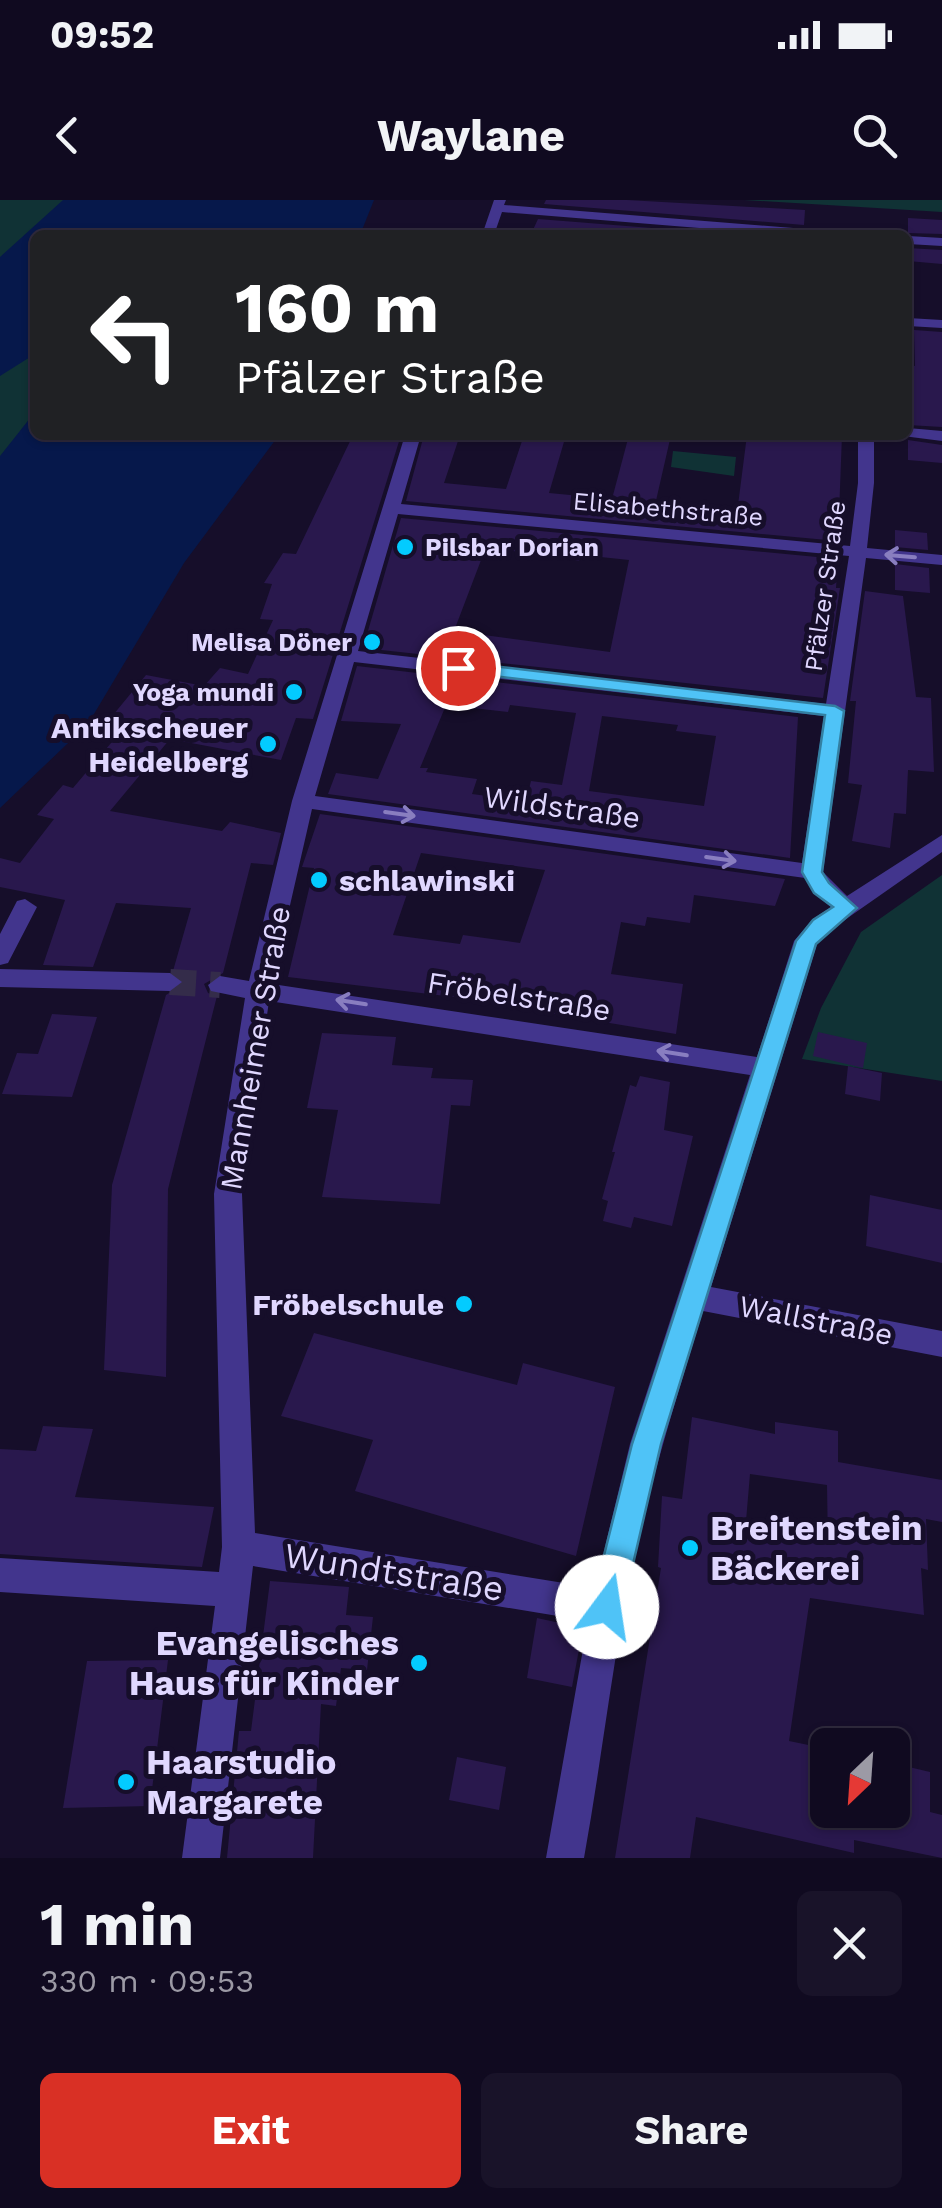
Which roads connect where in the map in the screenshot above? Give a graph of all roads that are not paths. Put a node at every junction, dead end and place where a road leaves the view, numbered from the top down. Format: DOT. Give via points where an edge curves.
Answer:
graph roads {
  1 [pos="499,204"];
  2 [pos="490,230"];
  3 [pos="777,230"];
  4 [pos="912,240"];
  5 [pos="942,242"];
  6 [pos="912,322"];
  7 [pos="942,324"];
  8 [pos="912,433"];
  9 [pos="942,436"];
  10 [pos="411,440"];
  11 [pos="866,440"];
  12 [pos="388,508"];
  13 [pos="858,552"];
  14 [pos="942,560"];
  15 [pos="344,654"];
  16 [pos="835,711"];
  17 [pos="303,801"];
  18 [pos="942,842"];
  19 [pos="812,872"];
  20 [pos="25,907"];
  21 [pos="847,908"];
  22 [pos="0,957"];
  23 [pos="0,978"];
  24 [pos="170,982"];
  25 [pos="220,984"];
  26 [pos="260,988"];
  27 [pos="768,1068"];
  28 [pos="691,1296"];
  29 [pos="942,1344"];
  30 [pos="240,1547"];
  31 [pos="0,1575"];
  32 [pos="236,1590"];
  33 [pos="607,1607"];
  34 [pos="201,1858"];
  35 [pos="565,1858"];
  1 -- 2 [label="street"];
  1 -- 3 [label="street"];
  4 -- 5 [label="street"];
  6 -- 7 [label="street"];
  8 -- 9 [label="street"];
  10 -- 12 [label="street, Mannheimer Straße"];
  11 -- 13 [label="street, Pfälzer Straße"];
  12 -- 13 [label="street, Elisabethstraße"];
  12 -- 15 [label="street, Mannheimer Straße"];
  14 -- 13 [label="street, Elisabethstraße, one-way"];
  13 -- 16 [label="street, Pfälzer Straße"];
  15 -- 16 [label="street"];
  15 -- 17 [label="street, Mannheimer Straße"];
  16 -- 19 [label="street, Pfälzer Straße"];
  17 -- 19 [label="street, Wildstraße, one-way"];
  17 -- 26 [label="street, Mannheimer Straße"];
  18 -- 21 [label="street"];
  19 -- 21 [label="street"];
  20 -- 22 [label="street"];
  21 -- 27 [label="street" via="806,941"];
  23 -- 24 [label="street"];
  25 -- 26 [label="street, Fröbelstraße"];
  27 -- 26 [label="street, Fröbelstraße, one-way"];
  26 -- 30 [label="street, Mannheimer Straße" via="228,1194"];
  27 -- 28 [label="street"];
  28 -- 29 [label="street, Wallstraße"];
  28 -- 33 [label="street"];
  30 -- 32 [label="street, Mannheimer Straße"];
  30 -- 33 [label="street, Wundtstraße"];
  31 -- 32 [label="street"];
  32 -- 34 [label="street, Mannheimer Straße"];
  33 -- 35 [label="street"];
}
